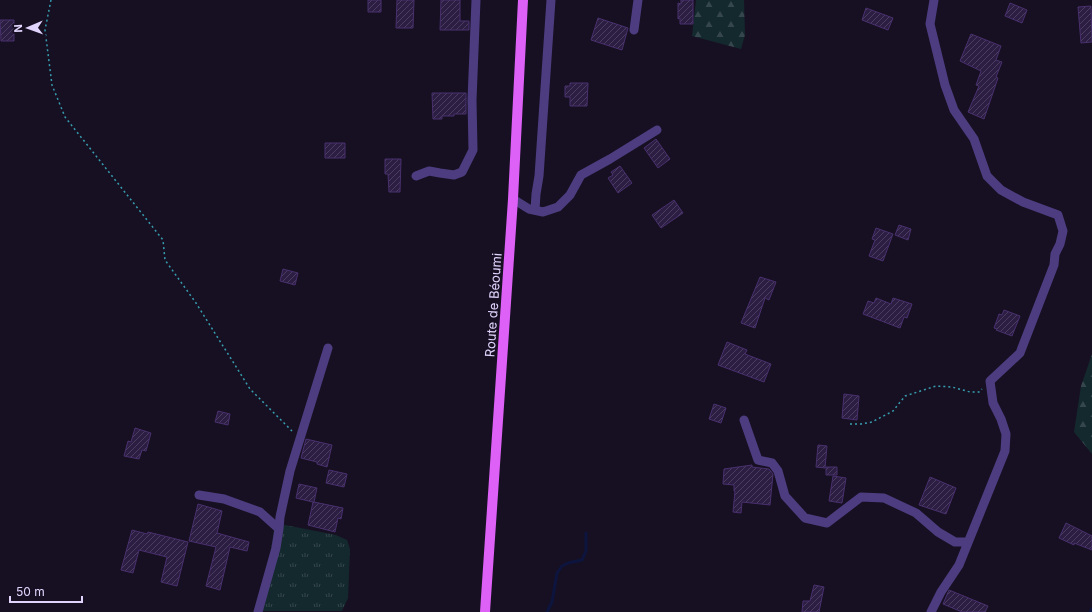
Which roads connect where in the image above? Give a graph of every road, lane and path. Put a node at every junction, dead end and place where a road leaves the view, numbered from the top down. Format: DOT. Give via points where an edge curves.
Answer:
graph roads {
  1 [pos="51,0"];
  2 [pos="476,0"];
  3 [pos="523,0"];
  4 [pos="551,0"];
  5 [pos="638,0"];
  6 [pos="934,0"];
  7 [pos="634,30"];
  8 [pos="657,130"];
  9 [pos="416,176"];
  10 [pos="513,199"];
  11 [pos="535,210"];
  12 [pos="328,348"];
  13 [pos="990,381"];
  14 [pos="744,420"];
  15 [pos="850,424"];
  16 [pos="300,438"];
  17 [pos="199,495"];
  18 [pos="279,529"];
  19 [pos="968,542"];
  20 [pos="258,612"];
  21 [pos="485,612"];
  22 [pos="931,612"];
  1 -- 16 [label="path" via="45,30 52,85 65,117 163,240 165,260 250,389"];
  2 -- 9 [label="street" via="473,150 462,172 454,175 429,170"];
  3 -- 10 [label="main road, Route de Béoumi"];
  4 -- 11 [label="street"];
  5 -- 7 [label="street"];
  6 -- 13 [label="street" via="930,24 945,85 954,110 974,139 987,176 1002,190 1023,202 1058,215 1063,230 1060,244 1054,254 1054,265 1020,353"];
  8 -- 11 [label="street" via="581,174 570,195 558,207 543,212"];
  10 -- 11 [label="street"];
  10 -- 21 [label="main road, Route de Béoumi"];
  12 -- 16 [label="street"];
  13 -- 15 [label="path" via="979,392 936,386 905,396 893,411 872,422"];
  13 -- 19 [label="street" via="993,403 1006,434 1005,451"];
  14 -- 19 [label="street" via="758,460 772,463 778,471 785,496 805,518 827,523 861,497 884,498 916,513 938,532 955,542"];
  16 -- 18 [label="street" via="290,471"];
  17 -- 18 [label="street" via="224,499 260,512"];
  18 -- 20 [label="street"];
  19 -- 22 [label="street" via="959,565"];
}
